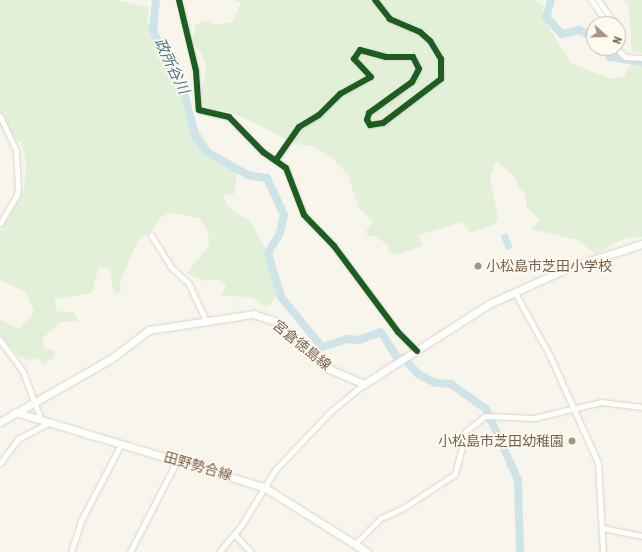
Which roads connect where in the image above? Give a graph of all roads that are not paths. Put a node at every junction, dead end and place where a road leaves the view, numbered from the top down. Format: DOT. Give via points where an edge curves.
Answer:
graph roads {
  1 [pos="179,0"];
  2 [pos="375,0"];
  3 [pos="591,0"];
  4 [pos="598,0"];
  5 [pos="602,16"];
  6 [pos="609,16"];
  7 [pos="624,56"];
  8 [pos="642,58"];
  9 [pos="0,116"];
  10 [pos="276,160"];
  11 [pos="0,223"];
  12 [pos="151,235"];
  13 [pos="642,244"];
  14 [pos="515,293"];
  15 [pos="206,321"];
  16 [pos="0,340"];
  17 [pos="417,350"];
  18 [pos="364,384"];
  19 [pos="35,400"];
  20 [pos="573,407"];
  21 [pos="642,407"];
  22 [pos="15,412"];
  23 [pos="0,422"];
  24 [pos="44,422"];
  25 [pos="121,444"];
  26 [pos="177,460"];
  27 [pos="0,462"];
  28 [pos="264,487"];
  29 [pos="602,528"];
  30 [pos="235,535"];
  31 [pos="642,536"];
  32 [pos="355,544"];
  33 [pos="71,552"];
  34 [pos="130,552"];
  35 [pos="219,552"];
  36 [pos="252,552"];
  37 [pos="367,552"];
  38 [pos="603,552"];
  1 -- 10 [label="street" via="196,71 199,110 229,117"];
  2 -- 10 [label="street" via="390,19 420,32 430,41 441,59 441,79 383,123 370,125 366,120 369,113 412,82 419,69 413,57 386,57 360,50 354,59 371,77 340,94 319,115 299,127"];
  3 -- 5 [label="street"];
  4 -- 6 [label="street"];
  7 -- 8 [label="street"];
  9 -- 11 [label="street" via="16,151 18,184 17,195"];
  10 -- 17 [label="street" via="289,172 304,215 334,246 398,332"];
  12 -- 15 [label="street" via="170,266 189,284"];
  13 -- 14 [label="main road" via="568,268"];
  14 -- 17 [label="main road" via="489,304"];
  14 -- 20 [label="street" via="550,356"];
  15 -- 18 [label="main road, 宮倉徳島線" via="261,315 275,322 329,369"];
  15 -- 19 [label="main road, 宮倉徳島線" via="149,330 112,358"];
  16 -- 19 [label="street" via="23,372"];
  17 -- 18 [label="main road"];
  18 -- 28 [label="street" via="292,450"];
  19 -- 22 [label="main road, 宮倉徳島線"];
  19 -- 24 [label="street"];
  20 -- 21 [label="street" via="606,402"];
  20 -- 29 [label="street" via="598,463"];
  20 -- 32 [label="street" via="534,418 487,416 466,431 455,474 403,508 381,518"];
  22 -- 23 [label="main road, 宮倉徳島線"];
  22 -- 24 [label="main road, 田野勢合線"];
  24 -- 25 [label="main road, 田野勢合線"];
  24 -- 27 [label="street" via="18,439"];
  25 -- 26 [label="main road, 田野勢合線"];
  25 -- 33 [label="street" via="82,519"];
  26 -- 28 [label="main road, 田野勢合線"];
  26 -- 34 [label="street"];
  28 -- 30 [label="street"];
  28 -- 32 [label="main road, 田野勢合線"];
  29 -- 31 [label="street"];
  29 -- 38 [label="street"];
  30 -- 35 [label="street"];
  30 -- 36 [label="street"];
  32 -- 37 [label="main road, 田野勢合線"];
}
